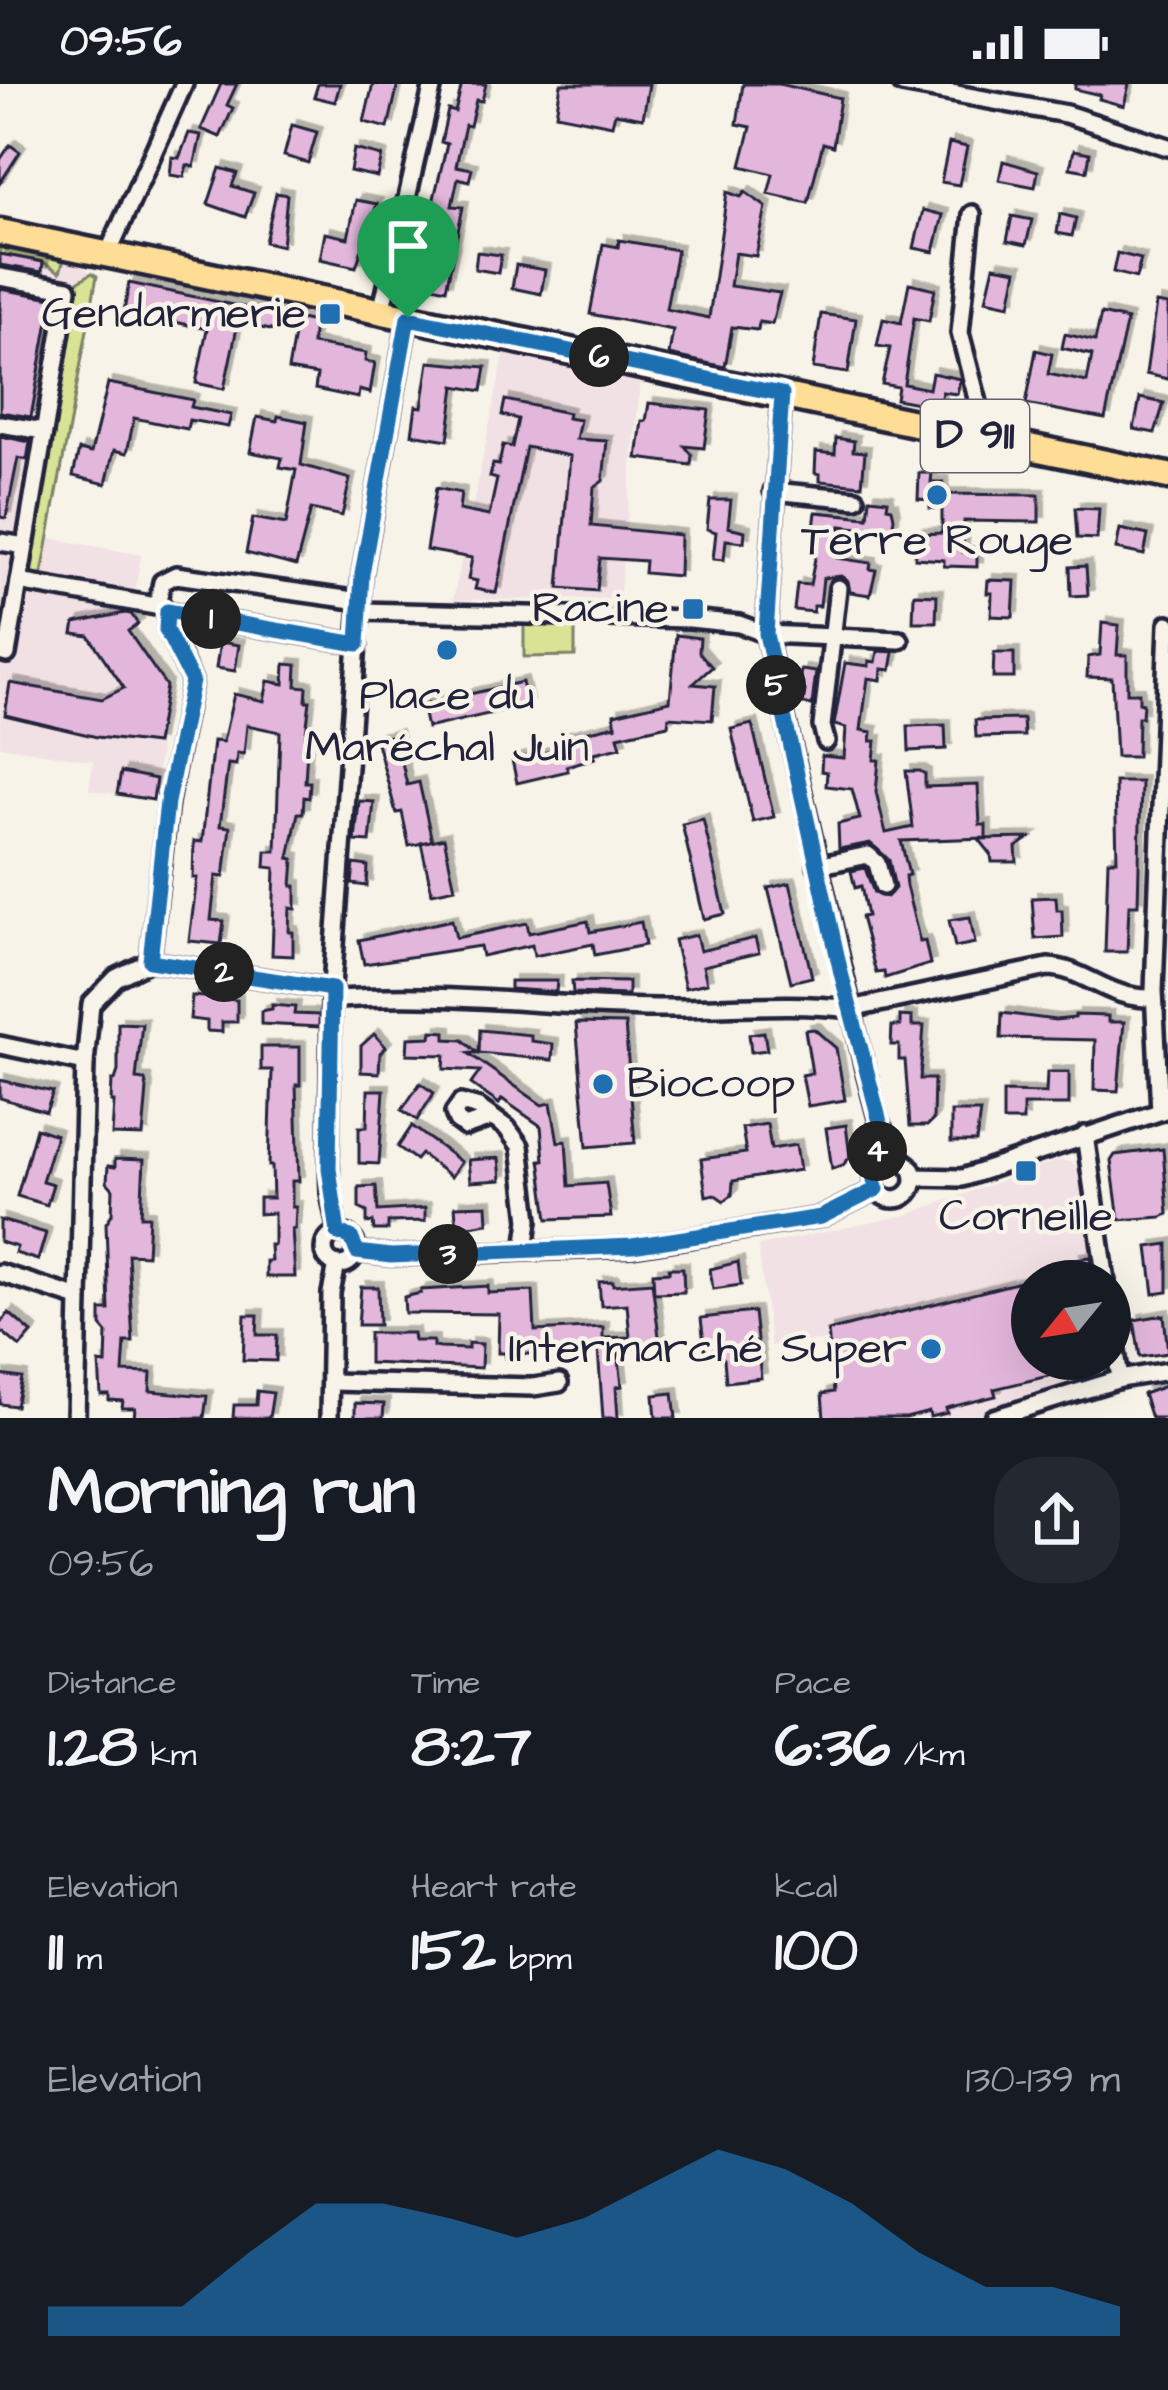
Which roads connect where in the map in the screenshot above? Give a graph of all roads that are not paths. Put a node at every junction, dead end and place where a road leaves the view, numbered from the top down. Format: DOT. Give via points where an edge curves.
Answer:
graph roads {
  1 [pos="184,84"];
  2 [pos="434,84"];
  3 [pos="902,84"];
  4 [pos="1168,147"];
  5 [pos="973,214"];
  6 [pos="0,232"];
  7 [pos="108,253"];
  8 [pos="0,277"];
  9 [pos="381,312"];
  10 [pos="408,318"];
  11 [pos="782,394"];
  12 [pos="0,424"];
  13 [pos="44,431"];
  14 [pos="983,438"];
  15 [pos="1168,476"];
  16 [pos="773,491"];
  17 [pos="856,500"];
  18 [pos="0,542"];
  19 [pos="25,546"];
  20 [pos="19,582"];
  21 [pos="838,588"];
  22 [pos="360,606"];
  23 [pos="164,609"];
  24 [pos="1168,624"];
  25 [pos="766,634"];
  26 [pos="833,635"];
  27 [pos="900,640"];
  28 [pos="358,644"];
  29 [pos="0,652"];
  30 [pos="826,741"];
  31 [pos="817,866"];
  32 [pos="883,886"];
  33 [pos="150,961"];
  34 [pos="1159,993"];
  35 [pos="332,995"];
  36 [pos="850,1009"];
  37 [pos="0,1045"];
  38 [pos="86,1063"];
  39 [pos="1164,1110"];
  40 [pos="491,1118"];
  41 [pos="880,1122"];
  42 [pos="1085,1135"];
  43 [pos="900,1160"];
  44 [pos="880,1164"];
  45 [pos="914,1178"];
  46 [pos="877,1189"];
  47 [pos="338,1233"];
  48 [pos="525,1250"];
  49 [pos="357,1252"];
  50 [pos="1103,1260"];
  51 [pos="337,1265"];
  52 [pos="0,1273"];
  53 [pos="79,1298"];
  54 [pos="1168,1371"];
  55 [pos="1131,1377"];
  56 [pos="1117,1380"];
  57 [pos="331,1382"];
  58 [pos="559,1383"];
  59 [pos="76,1418"];
  60 [pos="329,1418"];
  61 [pos="994,1418"];
  1 -- 7 [label="street"];
  2 -- 9 [label="street"];
  3 -- 4 [label="street" via="1066,114"];
  5 -- 14 [label="street" via="960,333"];
  6 -- 7 [label="main road, D 911"];
  7 -- 9 [label="main road, D 911"];
  8 -- 13 [label="street" via="68,290"];
  9 -- 10 [label="main road, D 911"];
  10 -- 11 [label="main road, D 911"];
  10 -- 22 [label="street"];
  11 -- 14 [label="main road, D 911"];
  11 -- 16 [label="street"];
  12 -- 13 [label="street"];
  13 -- 19 [label="street"];
  14 -- 15 [label="main road, D 911"];
  16 -- 17 [label="street"];
  16 -- 25 [label="street"];
  18 -- 19 [label="street"];
  19 -- 20 [label="street"];
  20 -- 23 [label="street"];
  20 -- 29 [label="street" via="7,654"];
  21 -- 26 [label="street"];
  22 -- 23 [label="street" via="176,574 161,582"];
  22 -- 25 [label="street" via="690,619"];
  22 -- 28 [label="street"];
  23 -- 28 [label="street"];
  23 -- 33 [label="street" via="192,681 167,802"];
  24 -- 34 [label="street"];
  25 -- 26 [label="street"];
  25 -- 31 [label="street"];
  26 -- 27 [label="street"];
  26 -- 30 [label="street"];
  28 -- 35 [label="street"];
  31 -- 32 [label="street" via="868,855"];
  31 -- 36 [label="street"];
  33 -- 35 [label="street"];
  33 -- 38 [label="street" via="116,978 92,1004"];
  34 -- 36 [label="street" via="1138,999 1048,967"];
  34 -- 39 [label="street"];
  35 -- 36 [label="street"];
  35 -- 47 [label="street" via="329,1168"];
  36 -- 41 [label="street"];
  37 -- 38 [label="street"];
  38 -- 53 [label="street"];
  39 -- 42 [label="street"];
  40 -- 48 [label="street" via="520,1146"];
  41 -- 43 [label="street"];
  41 -- 44 [label="street"];
  42 -- 45 [label="street" via="962,1178"];
  42 -- 50 [label="street"];
  43 -- 44 [label="street"];
  43 -- 45 [label="street"];
  44 -- 46 [label="street"];
  45 -- 46 [label="street" via="902,1197"];
  46 -- 48 [label="street" via="832,1214 752,1230"];
  47 -- 49 [label="street" via="351,1237"];
  47 -- 51 [label="street" via="325,1246"];
  48 -- 49 [label="street"];
  49 -- 51 [label="street"];
  51 -- 57 [label="street"];
  52 -- 53 [label="street"];
  53 -- 59 [label="street"];
  54 -- 55 [label="street"];
  56 -- 61 [label="street"];
  57 -- 58 [label="street"];
  57 -- 60 [label="street"];
}
